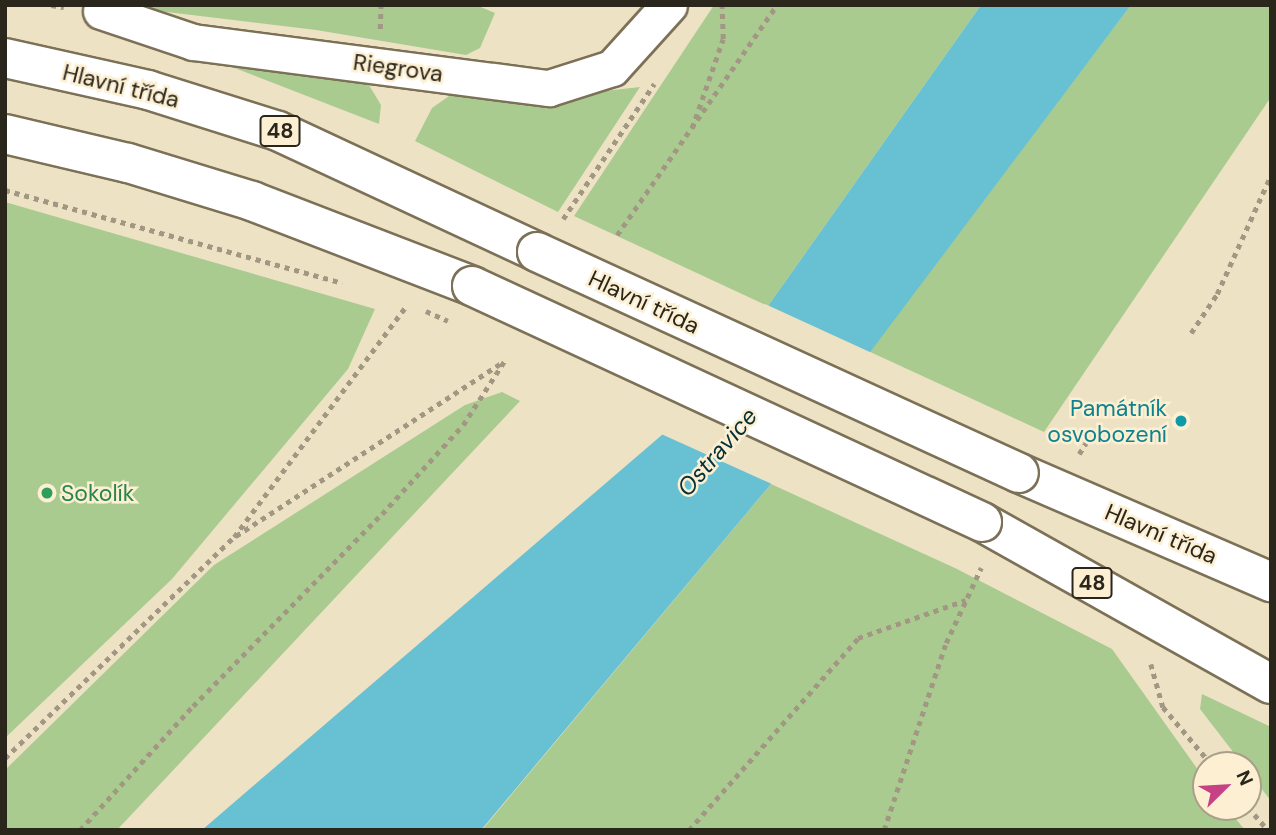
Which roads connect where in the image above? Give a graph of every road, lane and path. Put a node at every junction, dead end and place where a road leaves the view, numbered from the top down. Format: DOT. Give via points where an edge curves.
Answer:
graph roads {
  1 [pos="669,5"];
  2 [pos="722,5"];
  3 [pos="778,5"];
  4 [pos="101,12"];
  5 [pos="5,58"];
  6 [pos="630,120"];
  7 [pos="5,134"];
  8 [pos="690,135"];
  9 [pos="1271,175"];
  10 [pos="5,190"];
  11 [pos="617,235"];
  12 [pos="548,239"];
  13 [pos="355,286"];
  14 [pos="395,300"];
  15 [pos="1191,333"];
  16 [pos="1086,443"];
  17 [pos="1076,459"];
  18 [pos="234,537"];
  19 [pos="983,564"];
  20 [pos="1258,568"];
  21 [pos="965,600"];
  22 [pos="1206,636"];
  23 [pos="1271,655"];
  24 [pos="1149,658"];
  25 [pos="1271,684"];
  26 [pos="1200,751"];
  27 [pos="5,758"];
  28 [pos="80,830"];
  29 [pos="689,830"];
  30 [pos="884,830"];
  1 -- 4 [label="street, Riegrova" via="612,68 550,88 193,42"];
  2 -- 8 [label="path" via="723,39"];
  3 -- 8 [label="path"];
  5 -- 12 [label="main road, Hlavní třída / 48" via="148,90 278,131"];
  6 -- 12 [label="path"];
  7 -- 22 [label="main road, 48, bridge" via="128,163 252,201 472,286 982,522"];
  8 -- 11 [label="path"];
  9 -- 15 [label="path" via="1217,294"];
  10 -- 13 [label="path"];
  12 -- 20 [label="main road, Hlavní třída / 48, bridge" via="1019,473"];
  14 -- 18 [label="path" via="408,304"];
  16 -- 17 [label="path"];
  18 -- 27 [label="path"];
  18 -- 28 [label="path" via="505,360 463,425 400,495"];
  19 -- 21 [label="path"];
  21 -- 29 [label="path" via="858,638"];
  21 -- 30 [label="path"];
  22 -- 23 [label="main road, 48"];
  22 -- 25 [label="main road, 48"];
  24 -- 26 [label="path" via="1163,707"];
}
